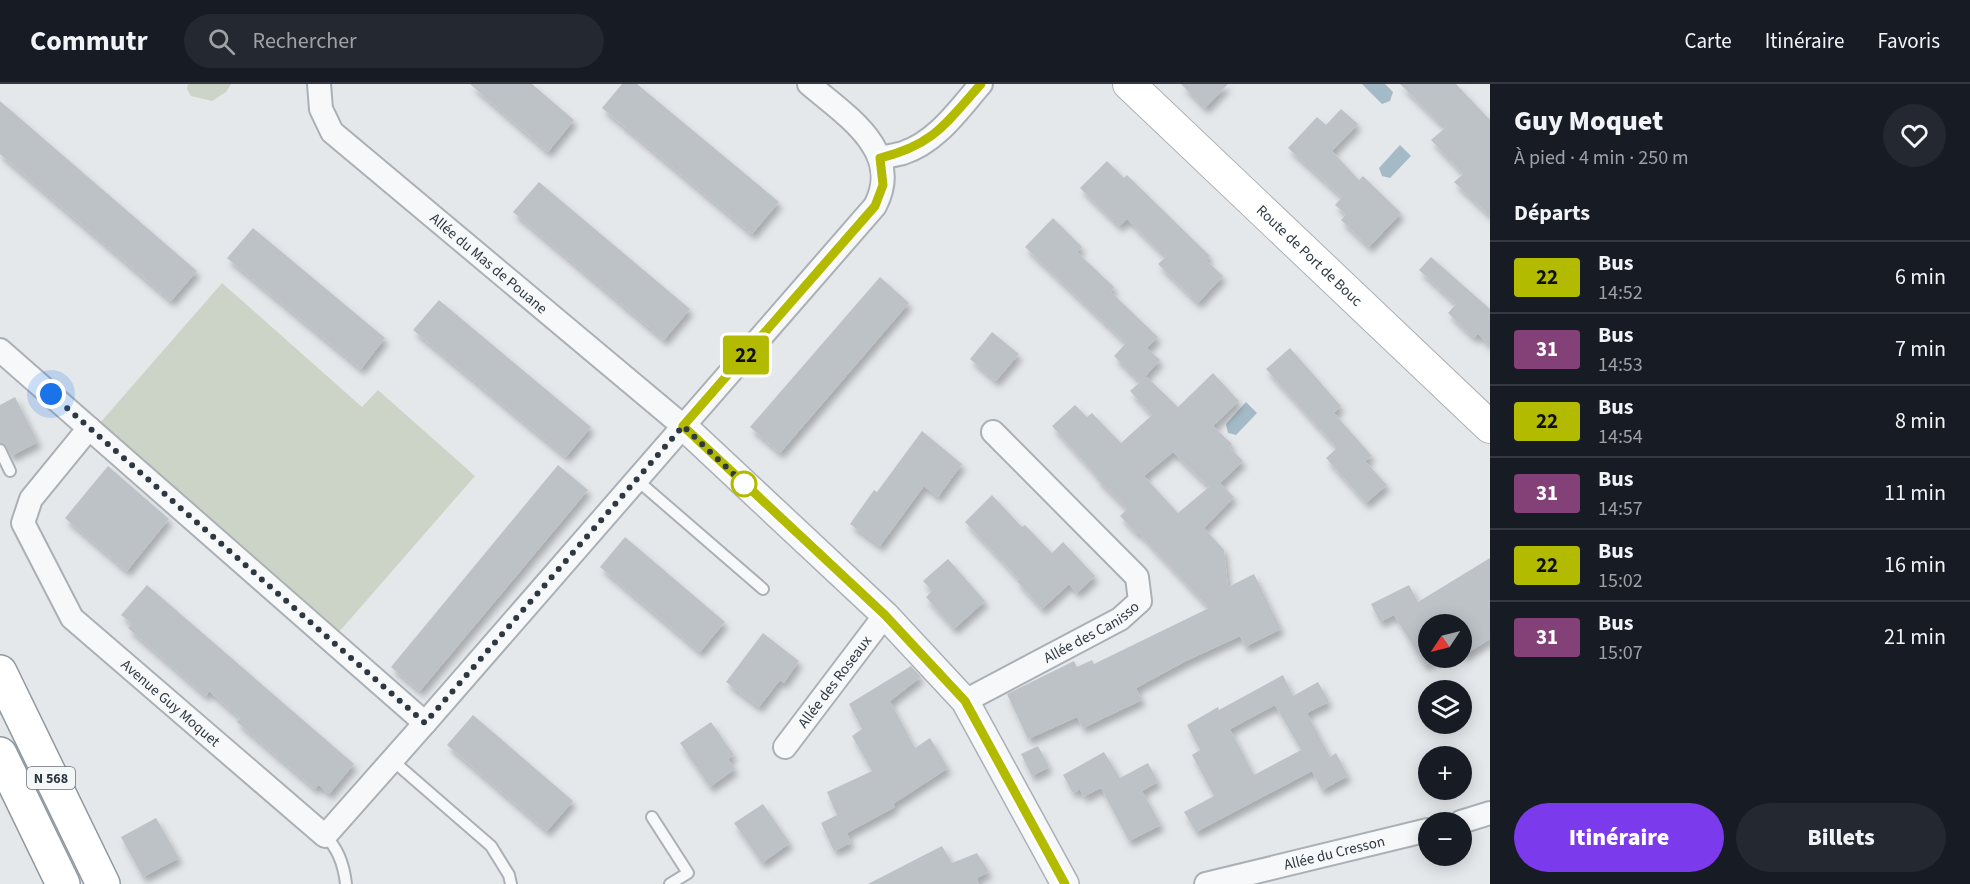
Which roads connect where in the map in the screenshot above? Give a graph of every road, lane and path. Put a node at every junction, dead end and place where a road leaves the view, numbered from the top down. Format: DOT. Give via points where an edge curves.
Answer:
graph roads {
  1 [pos="319,84"];
  2 [pos="809,84"];
  3 [pos="981,84"];
  4 [pos="1129,84"];
  5 [pos="880,158"];
  6 [pos="0,350"];
  7 [pos="683,426"];
  8 [pos="1490,427"];
  9 [pos="89,428"];
  10 [pos="993,432"];
  11 [pos="0,450"];
  12 [pos="10,471"];
  13 [pos="637,480"];
  14 [pos="763,589"];
  15 [pos="885,615"];
  16 [pos="0,672"];
  17 [pos="965,701"];
  18 [pos="425,723"];
  19 [pos="785,747"];
  20 [pos="0,754"];
  21 [pos="392,760"];
  22 [pos="0,792"];
  23 [pos="652,817"];
  24 [pos="1488,819"];
  25 [pos="1472,821"];
  26 [pos="1418,832"];
  27 [pos="325,836"];
  28 [pos="54,884"];
  29 [pos="63,884"];
  30 [pos="103,884"];
  31 [pos="346,884"];
  32 [pos="511,884"];
  33 [pos="670,884"];
  34 [pos="1065,884"];
  35 [pos="1206,884"];
  1 -- 7 [label="street, Allée du Mas de Pouane" via="321,109 333,132"];
  2 -- 5 [label="street" via="867,136"];
  3 -- 5 [label="street" via="930,138 904,152"];
  4 -- 8 [label="main road, Route de Port de Bouc"];
  5 -- 7 [label="street" via="883,185 875,206"];
  6 -- 9 [label="street"];
  7 -- 13 [label="street"];
  7 -- 15 [label="street"];
  9 -- 18 [label="street"];
  9 -- 27 [label="street, Avenue Guy Moquet" via="31,499 23,523 72,618"];
  10 -- 17 [label="street, Allée des Canisso" via="1137,577 1140,601 1120,619"];
  11 -- 12 [label="lane"];
  13 -- 14 [label="lane"];
  13 -- 18 [label="street"];
  15 -- 17 [label="street"];
  15 -- 19 [label="street, Allée des Roseaux"];
  16 -- 30 [label="highway, N 568"];
  17 -- 34 [label="street"];
  18 -- 21 [label="street"];
  20 -- 29 [label="highway, N 568"];
  21 -- 27 [label="street"];
  21 -- 32 [label="lane" via="491,846"];
  22 -- 28 [label="highway"];
  23 -- 33 [label="lane" via="688,873"];
  24 -- 25 [label="street"];
  26 -- 35 [label="street, Allée du Cresson"];
  27 -- 31 [label="lane" via="344,865"];
}
